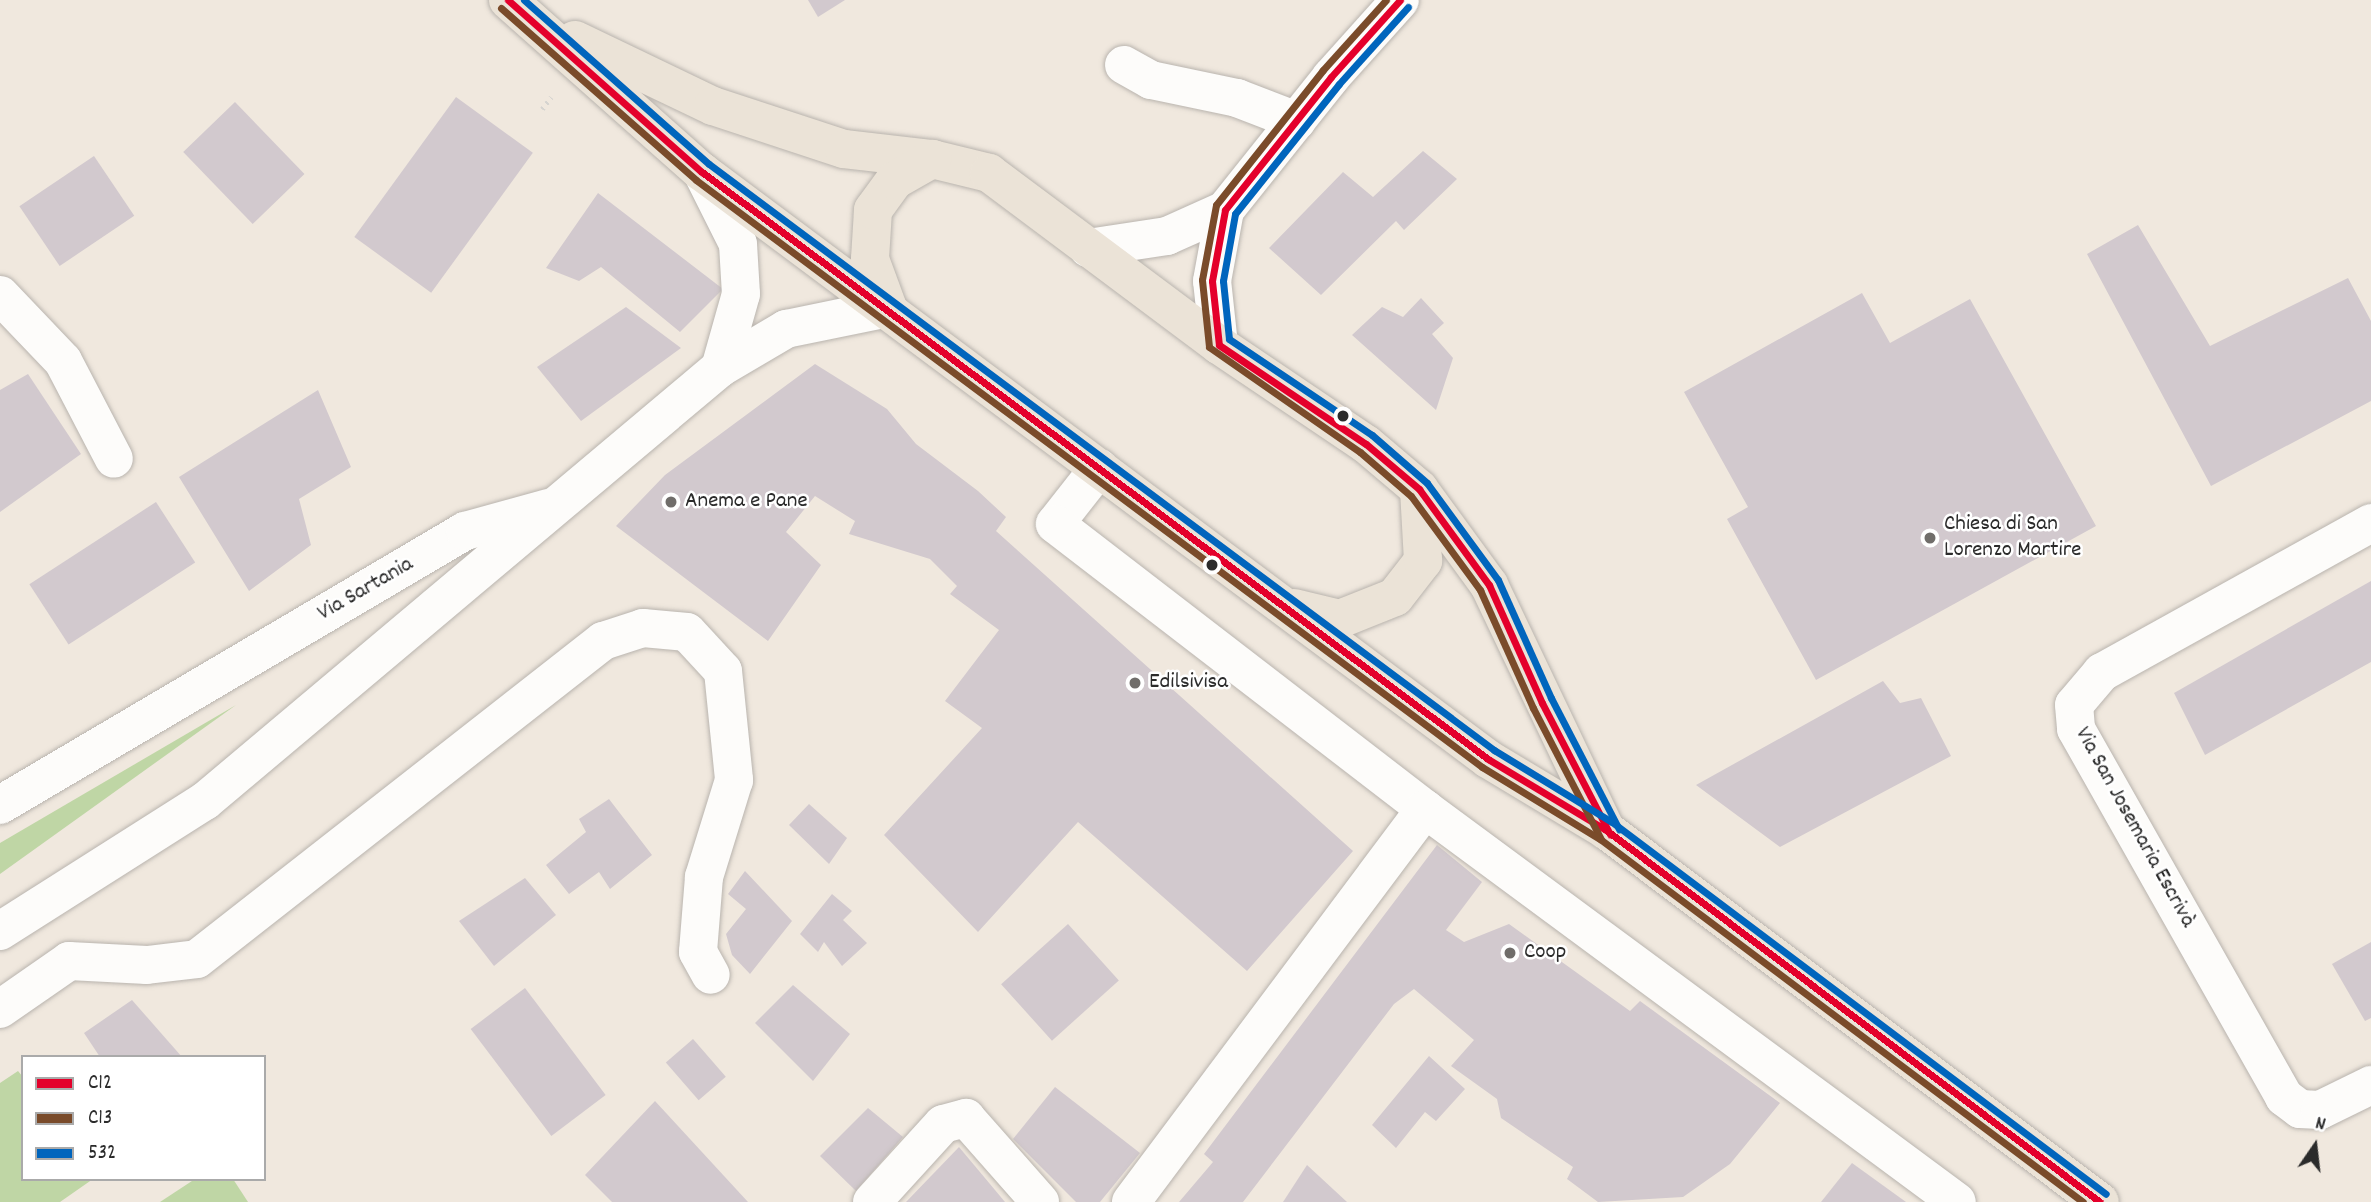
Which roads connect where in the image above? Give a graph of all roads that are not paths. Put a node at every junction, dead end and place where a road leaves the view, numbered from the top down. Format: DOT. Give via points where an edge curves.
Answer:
graph roads {
  1 [pos="508,0"];
  2 [pos="1400,0"];
  3 [pos="539,23"];
  4 [pos="1124,65"];
  5 [pos="1297,121"];
  6 [pos="932,159"];
  7 [pos="702,172"];
  8 [pos="1225,209"];
  9 [pos="1088,248"];
  10 [pos="0,295"];
  11 [pos="888,308"];
  12 [pos="1219,345"];
  13 [pos="720,368"];
  14 [pos="114,459"];
  15 [pos="1098,468"];
  16 [pos="1419,489"];
  17 [pos="560,505"];
  18 [pos="2371,523"];
  19 [pos="1278,604"];
  20 [pos="0,805"];
  21 [pos="1425,809"];
  22 [pos="1606,830"];
  23 [pos="0,931"];
  24 [pos="711,975"];
  25 [pos="0,1010"];
  26 [pos="2371,1084"];
  27 [pos="872,1202"];
  28 [pos="1040,1202"];
  29 [pos="1130,1202"];
  30 [pos="1957,1202"];
  31 [pos="2100,1202"];
  1 -- 3 [label="main road"];
  2 -- 5 [label="street"];
  3 -- 6 [label="main road" via="713,106 844,149"];
  3 -- 7 [label="main road"];
  4 -- 5 [label="street" via="1151,80 1237,97"];
  5 -- 8 [label="street"];
  6 -- 9 [label="main road" via="989,173"];
  6 -- 11 [label="main road" via="895,180 873,210 870,258"];
  7 -- 11 [label="main road"];
  7 -- 13 [label="street" via="738,244 741,294"];
  8 -- 9 [label="street" via="1167,236"];
  8 -- 12 [label="street" via="1212,281"];
  9 -- 12 [label="main road"];
  10 -- 14 [label="street" via="63,361"];
  11 -- 13 [label="street, Via Sartania" via="786,330"];
  11 -- 15 [label="main road"];
  12 -- 16 [label="main road" via="1366,444"];
  13 -- 17 [label="street, Via Sartania"];
  15 -- 19 [label="main road"];
  15 -- 21 [label="street" via="1055,524"];
  16 -- 19 [label="main road" via="1423,561 1395,597 1340,619"];
  16 -- 22 [label="main road" via="1489,585"];
  17 -- 20 [label="street, Via Sartania" via="465,531"];
  17 -- 23 [label="street" via="205,801"];
  18 -- 26 [label="street, Via San Josemaria Escrivà" via="2102,672 2074,705 2076,729 2284,1097 2300,1109 2320,1110"];
  19 -- 22 [label="main road" via="1488,759"];
  21 -- 29 [label="street"];
  21 -- 30 [label="street"];
  22 -- 31 [label="main road"];
  24 -- 25 [label="street" via="698,952 704,877 734,780 723,671 687,632 643,628 603,641 197,959 147,965 69,961"];
  27 -- 28 [label="street" via="943,1124 966,1118"];
}
